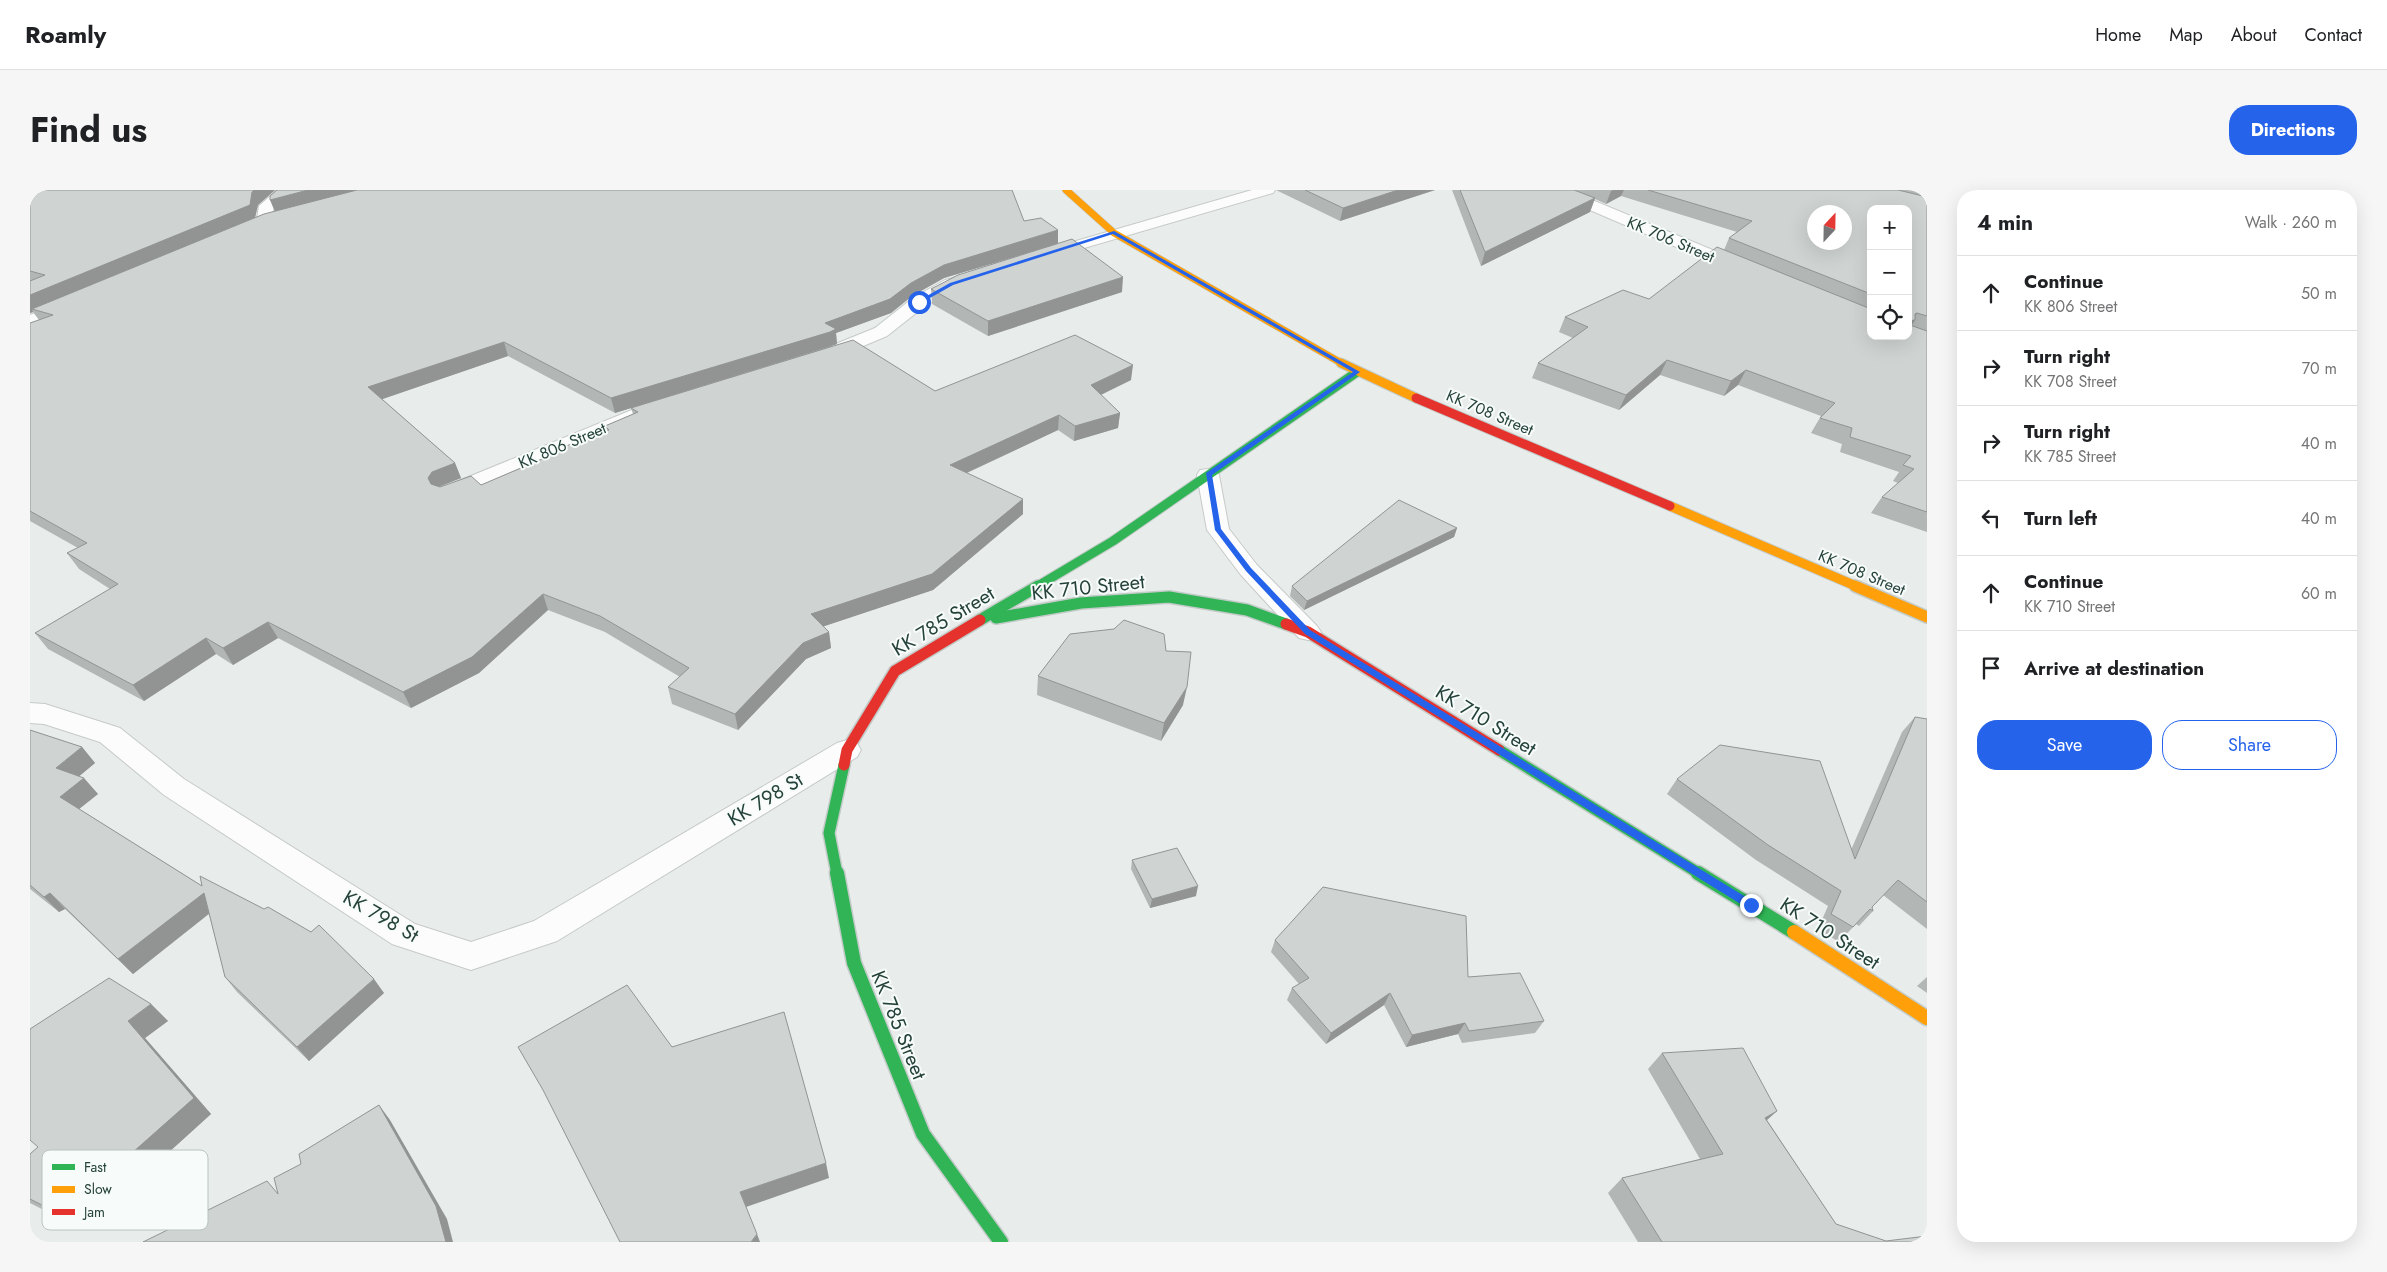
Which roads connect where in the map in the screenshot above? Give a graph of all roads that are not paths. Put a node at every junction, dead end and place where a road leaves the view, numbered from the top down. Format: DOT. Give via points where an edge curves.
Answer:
graph roads {
  1 [pos="286,190"];
  2 [pos="1066,190"];
  3 [pos="1268,190"];
  4 [pos="1555,190"];
  5 [pos="283,217"];
  6 [pos="264,222"];
  7 [pos="1114,233"];
  8 [pos="228,237"];
  9 [pos="1024,261"];
  10 [pos="1758,275"];
  11 [pos="978,276"];
  12 [pos="84,298"];
  13 [pos="30,321"];
  14 [pos="802,363"];
  15 [pos="1357,372"];
  16 [pos="655,409"];
  17 [pos="1208,475"];
  18 [pos="447,494"];
  19 [pos="1927,617"];
  20 [pos="980,621"];
  21 [pos="1308,632"];
  22 [pos="30,713"];
  23 [pos="846,750"];
  24 [pos="1927,1018"];
  25 [pos="1001,1242"];
  1 -- 6 [label="street" via="267,206"];
  2 -- 7 [label="street, KK 708 Street"];
  3 -- 7 [label="street"];
  4 -- 10 [label="street, KK 706 Street"];
  5 -- 6 [label="street"];
  6 -- 8 [label="street"];
  7 -- 9 [label="street"];
  7 -- 15 [label="street, KK 708 Street"];
  11 -- 14 [label="street" via="952,284 919,302 881,332 838,352"];
  12 -- 13 [label="street"];
  15 -- 17 [label="street, KK 785 Street"];
  15 -- 19 [label="street, KK 708 Street"];
  16 -- 18 [label="street, KK 806 Street" via="627,417"];
  17 -- 20 [label="street, KK 785 Street" via="1113,542"];
  17 -- 21 [label="street" via="1218,530 1249,570"];
  20 -- 21 [label="street, KK 710 Street" via="1081,603 1168,598 1248,610"];
  20 -- 23 [label="street, KK 785 Street" via="895,672"];
  21 -- 24 [label="street, KK 710 Street"];
  22 -- 23 [label="street, KK 798 St" via="45,714 110,735 174,787 404,934 471,956 544,931"];
  23 -- 25 [label="street, KK 785 Street" via="829,832 854,963 922,1134"];
}
